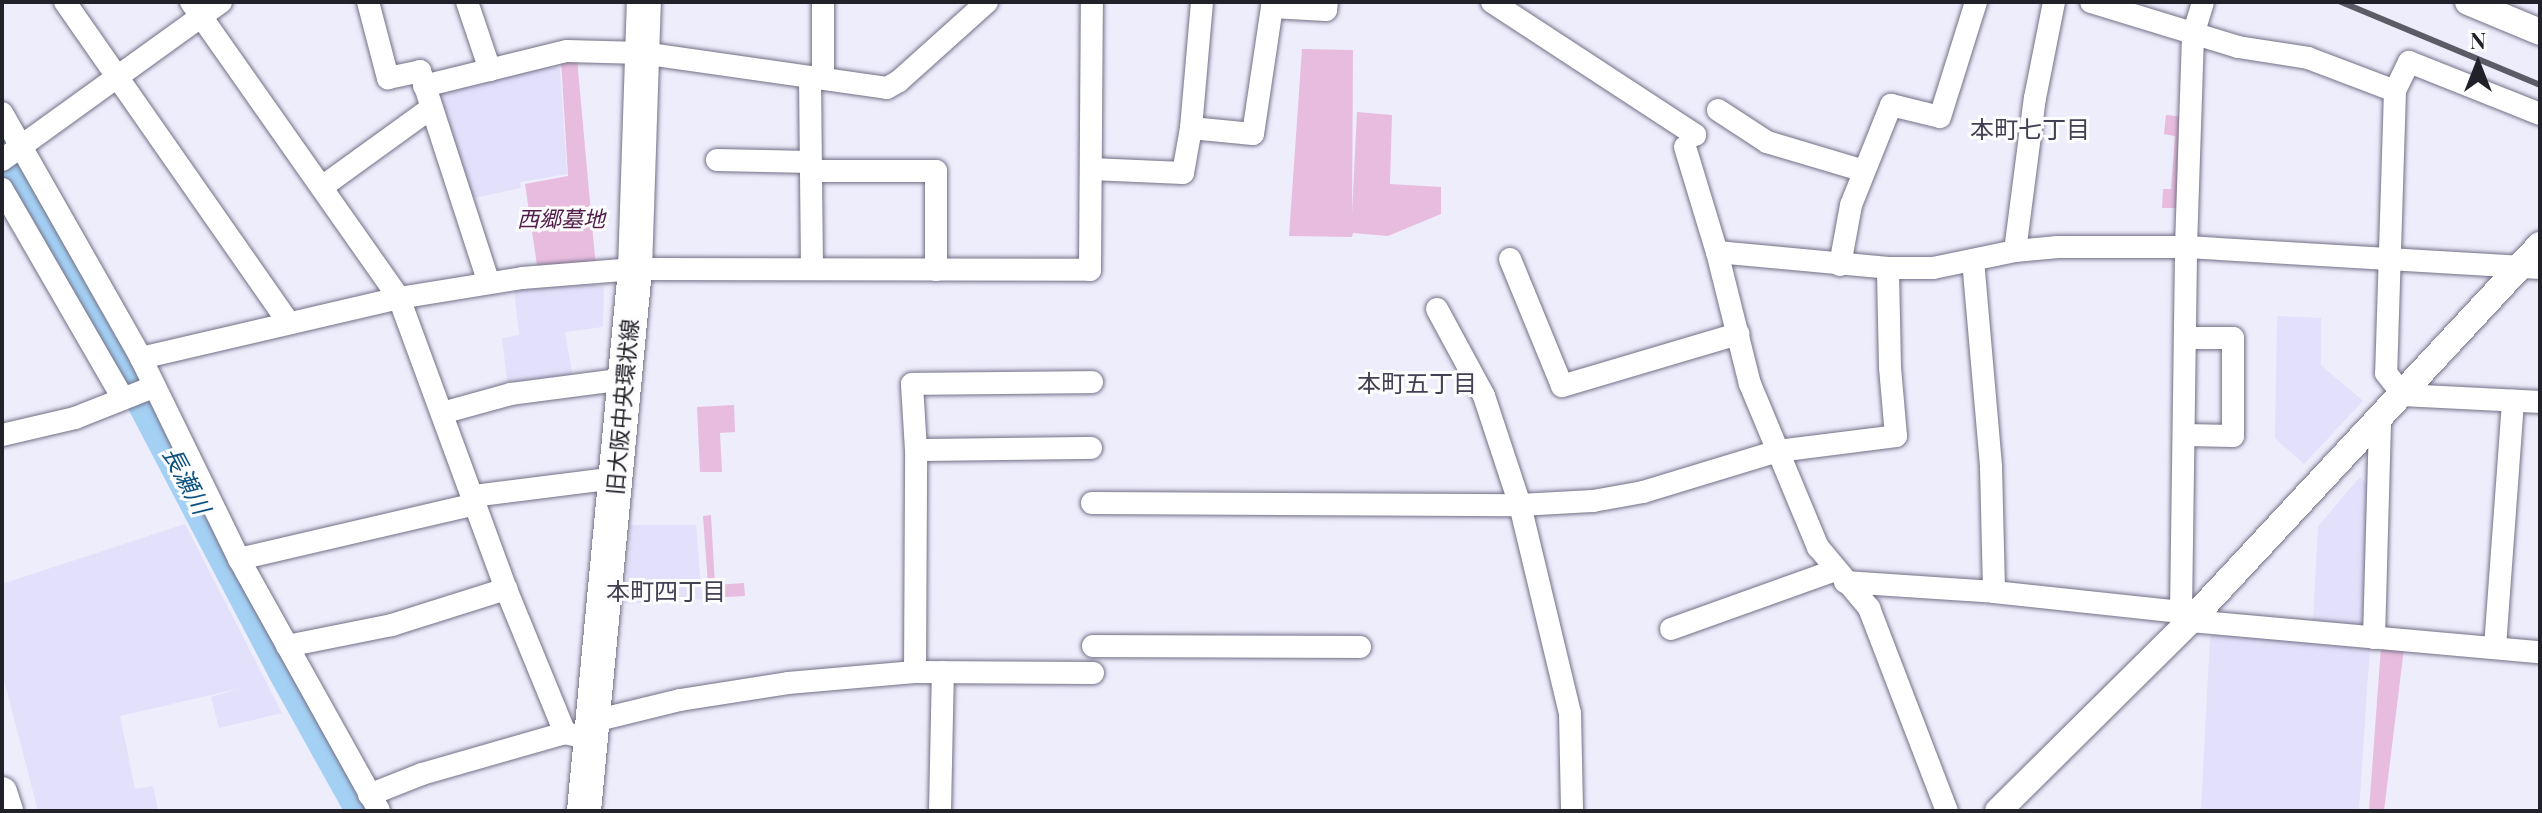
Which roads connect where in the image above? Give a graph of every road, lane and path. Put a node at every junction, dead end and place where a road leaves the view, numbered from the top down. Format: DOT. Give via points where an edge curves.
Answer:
graph roads {
  1 [pos="65,2"];
  2 [pos="221,2"];
  3 [pos="368,2"];
  4 [pos="467,2"];
  5 [pos="644,2"];
  6 [pos="823,2"];
  7 [pos="987,2"];
  8 [pos="1092,2"];
  9 [pos="1202,2"];
  10 [pos="1327,2"];
  11 [pos="1492,2"];
  12 [pos="1976,2"];
  13 [pos="2054,2"];
  14 [pos="2091,2"];
  15 [pos="2203,2"];
  16 [pos="2468,2"];
  17 [pos="196,9"];
  18 [pos="2540,32"];
  19 [pos="2193,35"];
  20 [pos="642,53"];
  21 [pos="490,70"];
  22 [pos="115,77"];
  23 [pos="816,78"];
  24 [pos="2395,91"];
  25 [pos="428,97"];
  26 [pos="1718,110"];
  27 [pos="2,113"];
  28 [pos="2540,114"];
  29 [pos="1191,128"];
  30 [pos="12,152"];
  31 [pos="717,160"];
  32 [pos="811,166"];
  33 [pos="1091,169"];
  34 [pos="1864,171"];
  35 [pos="322,187"];
  36 [pos="2,189"];
  37 [pos="2540,245"];
  38 [pos="2186,247"];
  39 [pos="2015,251"];
  40 [pos="1717,252"];
  41 [pos="1510,259"];
  42 [pos="1973,260"];
  43 [pos="2389,260"];
  44 [pos="1840,265"];
  45 [pos="2531,267"];
  46 [pos="1888,268"];
  47 [pos="635,269"];
  48 [pos="812,269"];
  49 [pos="936,270"];
  50 [pos="489,283"];
  51 [pos="399,298"];
  52 [pos="1437,309"];
  53 [pos="288,322"];
  54 [pos="1738,334"];
  55 [pos="2185,338"];
  56 [pos="141,358"];
  57 [pos="625,379"];
  58 [pos="1092,382"];
  59 [pos="138,393"];
  60 [pos="2403,395"];
  61 [pos="2513,401"];
  62 [pos="2540,402"];
  63 [pos="442,413"];
  64 [pos="2380,421"];
  65 [pos="2,435"];
  66 [pos="2185,435"];
  67 [pos="1091,448"];
  68 [pos="916,450"];
  69 [pos="1778,451"];
  70 [pos="616,478"];
  71 [pos="474,500"];
  72 [pos="1092,503"];
  73 [pos="1520,505"];
  74 [pos="239,559"];
  75 [pos="1840,576"];
  76 [pos="506,589"];
  77 [pos="1994,592"];
  78 [pos="2186,617"];
  79 [pos="1671,629"];
  80 [pos="2374,638"];
  81 [pos="287,646"];
  82 [pos="1093,646"];
  83 [pos="1360,647"];
  84 [pos="2495,647"];
  85 [pos="2540,652"];
  86 [pos="915,672"];
  87 [pos="943,672"];
  88 [pos="1093,673"];
  89 [pos="583,731"];
  90 [pos="2,792"];
  91 [pos="374,803"];
  92 [pos="8,811"];
  93 [pos="584,811"];
  94 [pos="940,811"];
  95 [pos="1572,811"];
  96 [pos="1947,811"];
  97 [pos="1998,811"];
  1 -- 22 [label="street"];
  2 -- 17 [label="street"];
  3 -- 25 [label="street" via="388,78 420,71"];
  4 -- 21 [label="street"];
  5 -- 20 [label="main road, 旧大阪中央環状線"];
  6 -- 23 [label="street"];
  7 -- 23 [label="street" via="887,88"];
  8 -- 33 [label="street"];
  9 -- 29 [label="street"];
  10 -- 29 [label="street" via="1326,10 1272,7 1253,134"];
  11 -- 40 [label="street" via="1690,141"];
  12 -- 34 [label="street" via="1940,117 1891,105"];
  13 -- 39 [label="street"];
  14 -- 19 [label="street"];
  15 -- 19 [label="street"];
  16 -- 18 [label="street"];
  17 -- 22 [label="street"];
  17 -- 35 [label="street"];
  19 -- 24 [label="street" via="2308,58"];
  19 -- 38 [label="street"];
  20 -- 21 [label="street" via="567,51"];
  20 -- 23 [label="street"];
  20 -- 47 [label="main road, 旧大阪中央環状線"];
  21 -- 25 [label="street"];
  22 -- 30 [label="street"];
  22 -- 53 [label="street"];
  23 -- 32 [label="street"];
  24 -- 28 [label="street" via="2409,62"];
  24 -- 43 [label="street"];
  25 -- 35 [label="street"];
  25 -- 50 [label="street"];
  26 -- 34 [label="street" via="1767,142"];
  27 -- 30 [label="street"];
  29 -- 33 [label="street" via="1183,173"];
  30 -- 56 [label="street"];
  31 -- 32 [label="street"];
  32 -- 48 [label="street"];
  32 -- 49 [label="street" via="936,171"];
  33 -- 49 [label="street" via="1090,270"];
  34 -- 44 [label="street" via="1851,205"];
  35 -- 51 [label="street"];
  36 -- 59 [label="street"];
  37 -- 45 [label="street"];
  38 -- 39 [label="street"];
  38 -- 43 [label="street"];
  38 -- 55 [label="street"];
  39 -- 42 [label="street"];
  40 -- 44 [label="street"];
  40 -- 54 [label="street"];
  41 -- 54 [label="street" via="1562,386"];
  42 -- 46 [label="street" via="1933,268"];
  42 -- 77 [label="street" via="1991,467"];
  43 -- 45 [label="street"];
  43 -- 60 [label="street" via="2386,373"];
  44 -- 46 [label="street"];
  45 -- 60 [label="street"];
  46 -- 69 [label="street" via="1896,436"];
  47 -- 48 [label="street"];
  47 -- 50 [label="street"];
  47 -- 57 [label="main road, 旧大阪中央環状線"];
  48 -- 49 [label="street"];
  50 -- 51 [label="street"];
  51 -- 53 [label="street"];
  51 -- 63 [label="street"];
  52 -- 73 [label="street" via="1484,396"];
  53 -- 56 [label="street"];
  54 -- 69 [label="street" via="1750,384"];
  55 -- 66 [label="street"];
  55 -- 66 [label="street" via="2233,338 2233,436"];
  56 -- 59 [label="street"];
  57 -- 63 [label="street" via="511,394"];
  57 -- 70 [label="main road, 旧大阪中央環状線"];
  58 -- 68 [label="street" via="912,384"];
  59 -- 65 [label="street" via="75,418"];
  59 -- 74 [label="street"];
  60 -- 61 [label="street"];
  60 -- 64 [label="street"];
  61 -- 62 [label="street"];
  61 -- 84 [label="street"];
  63 -- 71 [label="street"];
  64 -- 78 [label="street"];
  64 -- 80 [label="street"];
  66 -- 78 [label="street"];
  67 -- 68 [label="street"];
  68 -- 86 [label="street"];
  69 -- 73 [label="street" via="1643,492"];
  69 -- 75 [label="street" via="1818,547"];
  70 -- 71 [label="street"];
  70 -- 89 [label="main road, 旧大阪中央環状線"];
  71 -- 74 [label="street"];
  71 -- 76 [label="street"];
  72 -- 73 [label="street"];
  73 -- 95 [label="street" via="1570,713"];
  74 -- 81 [label="street"];
  75 -- 77 [label="street"];
  75 -- 79 [label="street"];
  75 -- 96 [label="street" via="1869,608"];
  76 -- 81 [label="street" via="392,625"];
  76 -- 89 [label="street"];
  77 -- 78 [label="street"];
  78 -- 80 [label="street"];
  78 -- 97 [label="street"];
  80 -- 84 [label="street"];
  81 -- 91 [label="street"];
  82 -- 83 [label="street"];
  84 -- 85 [label="street"];
  86 -- 87 [label="street"];
  86 -- 89 [label="street" via="788,683 680,700"];
  87 -- 88 [label="street"];
  87 -- 94 [label="street"];
  89 -- 91 [label="street" via="422,774"];
  89 -- 93 [label="main road, 旧大阪中央環状線"];
  90 -- 92 [label="main road"];
}
